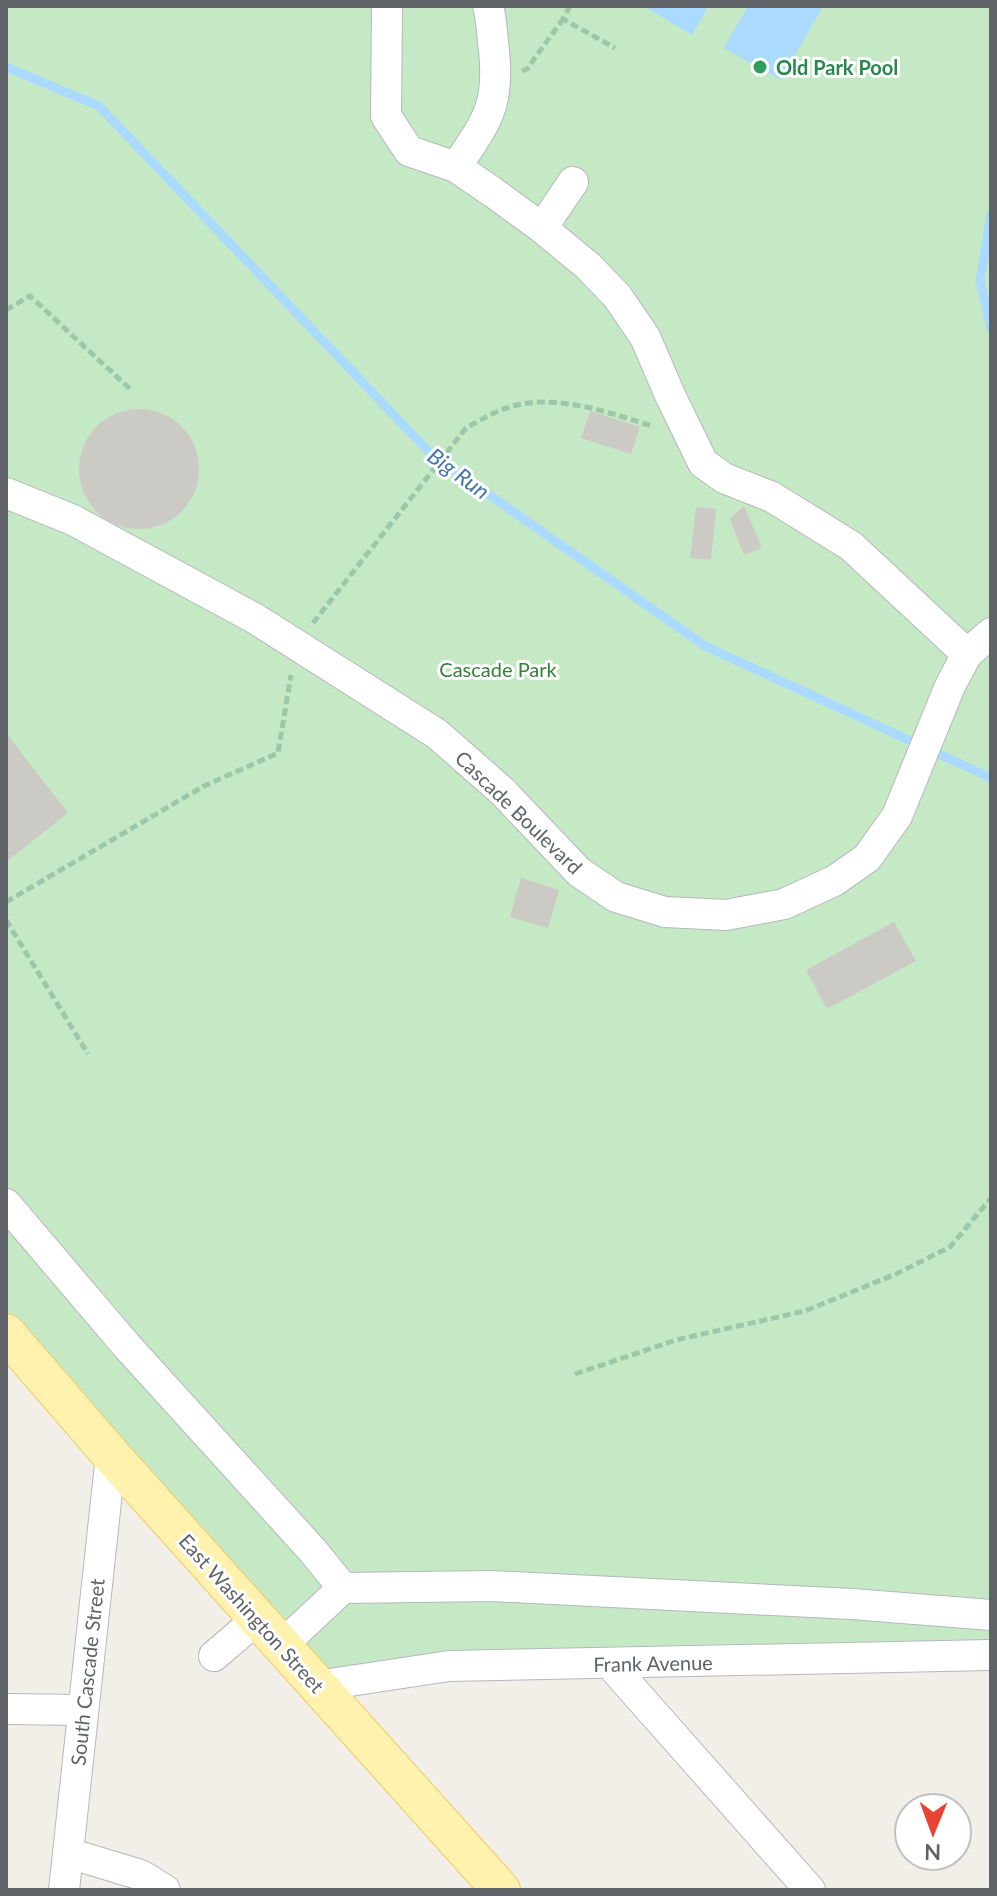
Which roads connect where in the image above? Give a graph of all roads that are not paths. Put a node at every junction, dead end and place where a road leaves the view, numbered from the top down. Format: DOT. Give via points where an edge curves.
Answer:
graph roads {
  1 [pos="387,6"];
  2 [pos="488,6"];
  3 [pos="456,167"];
  4 [pos="573,182"];
  5 [pos="542,228"];
  6 [pos="6,493"];
  7 [pos="991,633"];
  8 [pos="967,654"];
  9 [pos="6,1204"];
  10 [pos="6,1333"];
  11 [pos="111,1455"];
  12 [pos="343,1588"];
  13 [pos="991,1615"];
  14 [pos="269,1632"];
  15 [pos="991,1655"];
  16 [pos="214,1656"];
  17 [pos="610,1664"];
  18 [pos="317,1686"];
  19 [pos="6,1709"];
  20 [pos="83,1710"];
  21 [pos="68,1853"];
  22 [pos="64,1890"];
  23 [pos="165,1890"];
  24 [pos="501,1890"];
  25 [pos="810,1890"];
  1 -- 3 [label="street" via="386,116 409,151"];
  2 -- 3 [label="street" via="497,80 494,103"];
  3 -- 5 [label="street"];
  4 -- 5 [label="street"];
  5 -- 8 [label="street" via="617,296 645,337 703,463 724,478 772,497 851,546"];
  6 -- 8 [label="street, Cascade Boulevard" via="73,520 254,618 437,734 503,792 579,872 616,897 665,912 726,915 784,904 834,881 867,858 897,816"];
  7 -- 8 [label="street, Cascade Boulevard"];
  9 -- 12 [label="street"];
  10 -- 11 [label="main road, East Washington Street"];
  11 -- 14 [label="main road, East Washington Street"];
  11 -- 20 [label="street, South Cascade Street"];
  12 -- 13 [label="street" via="491,1586"];
  12 -- 14 [label="street"];
  14 -- 16 [label="street"];
  14 -- 18 [label="main road, East Washington Street"];
  15 -- 17 [label="street, Frank Avenue"];
  17 -- 18 [label="street, Frank Avenue" via="449,1666"];
  17 -- 25 [label="street"];
  18 -- 24 [label="main road, East Washington Street"];
  19 -- 20 [label="street"];
  20 -- 21 [label="street, South Cascade Street"];
  21 -- 22 [label="street, South Cascade Street"];
  21 -- 23 [label="street" via="141,1875"];
}
